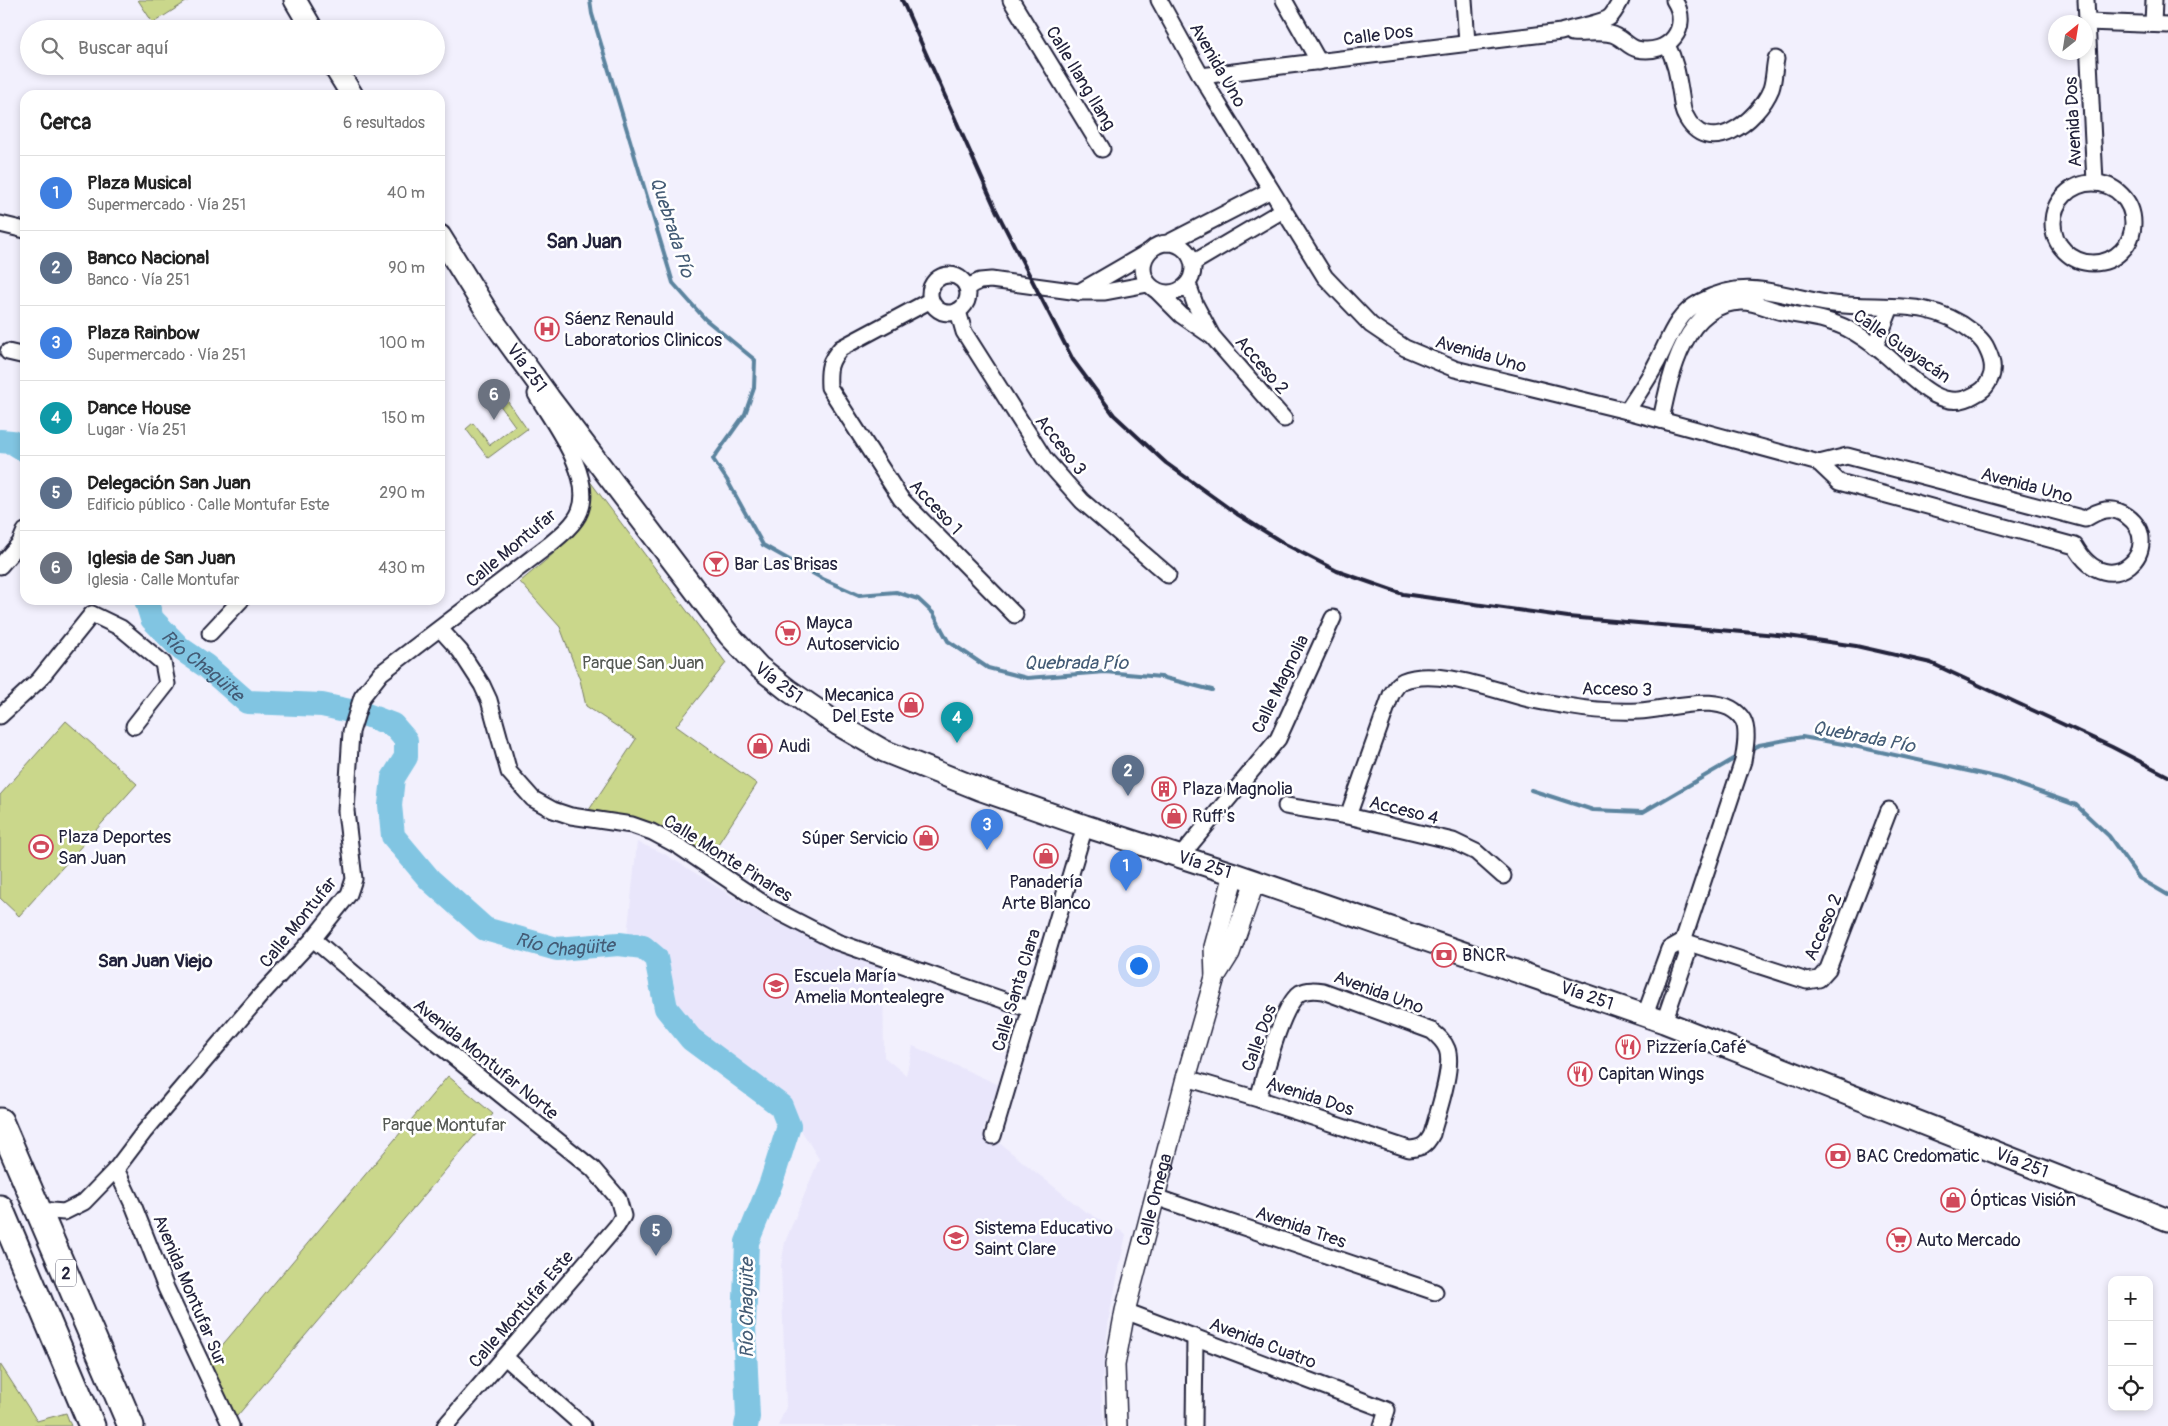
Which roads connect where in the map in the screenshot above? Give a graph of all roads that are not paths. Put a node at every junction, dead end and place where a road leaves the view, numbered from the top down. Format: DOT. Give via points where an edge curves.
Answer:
graph roads {
  1 [pos="294,0"];
  2 [pos="1012,0"];
  3 [pos="1159,0"];
  4 [pos="1284,0"];
  5 [pos="1464,0"];
  6 [pos="1621,0"];
  7 [pos="1674,0"];
  8 [pos="2086,0"];
  9 [pos="2154,0"];
  10 [pos="2086,15"];
  11 [pos="306,20"];
  12 [pos="2093,22"];
  13 [pos="2160,25"];
  14 [pos="1561,32"];
  15 [pos="1467,43"];
  16 [pos="1667,45"];
  17 [pos="1776,59"];
  18 [pos="2088,60"];
  19 [pos="1319,62"];
  20 [pos="340,75"];
  21 [pos="1201,76"];
  22 [pos="349,90"];
  23 [pos="1102,149"];
  24 [pos="2094,182"];
  25 [pos="1270,190"];
  26 [pos="1283,210"];
  27 [pos="0,224"];
  28 [pos="20,229"];
  29 [pos="1168,243"];
  30 [pos="445,244"];
  31 [pos="1148,252"];
  32 [pos="1193,262"];
  33 [pos="1188,284"];
  34 [pos="1152,287"];
  35 [pos="967,288"];
  36 [pos="1079,292"];
  37 [pos="1788,295"];
  38 [pos="930,300"];
  39 [pos="1891,307"];
  40 [pos="958,311"];
  41 [pos="1783,312"];
  42 [pos="491,318"];
  43 [pos="1212,336"];
  44 [pos="1669,336"];
  45 [pos="1684,343"];
  46 [pos="1875,347"];
  47 [pos="8,352"];
  48 [pos="20,355"];
  49 [pos="1627,411"];
  50 [pos="1284,419"];
  51 [pos="1661,420"];
  52 [pos="1819,464"];
  53 [pos="20,543"];
  54 [pos="0,566"];
  55 [pos="1168,575"];
  56 [pos="236,605"];
  57 [pos="1015,615"];
  58 [pos="1333,618"];
  59 [pos="441,630"];
  60 [pos="210,633"];
  61 [pos="0,716"];
  62 [pos="134,726"];
  63 [pos="1286,806"];
  64 [pos="1889,810"];
  65 [pos="1348,816"];
  66 [pos="1085,826"];
  67 [pos="1180,857"];
  68 [pos="1234,874"];
  69 [pos="1503,876"];
  70 [pos="1255,881"];
  71 [pos="313,939"];
  72 [pos="1683,941"];
  73 [pos="1215,977"];
  74 [pos="1300,993"];
  75 [pos="1029,1009"];
  76 [pos="1655,1018"];
  77 [pos="1186,1078"];
  78 [pos="1258,1099"];
  79 [pos="0,1121"];
  80 [pos="993,1136"];
  81 [pos="1421,1148"];
  82 [pos="116,1168"];
  83 [pos="1155,1197"];
  84 [pos="0,1208"];
  85 [pos="40,1210"];
  86 [pos="623,1216"];
  87 [pos="2168,1220"];
  88 [pos="1435,1292"];
  89 [pos="1125,1311"];
  90 [pos="1195,1337"];
  91 [pos="505,1357"];
  92 [pos="92,1426"];
  93 [pos="131,1426"];
  94 [pos="230,1426"];
  95 [pos="445,1426"];
  96 [pos="583,1426"];
  97 [pos="1117,1426"];
  98 [pos="1194,1426"];
  99 [pos="1382,1426"];
  1 -- 11 [label="main road"];
  2 -- 23 [label="street, Calle Ilang Ilang"];
  3 -- 21 [label="street, Avenida Uno"];
  4 -- 19 [label="street"];
  5 -- 15 [label="street"];
  6 -- 14 [label="street, Calle Dos" via="1610,17 1602,22 1582,24"];
  7 -- 16 [label="street" via="1679,9 1679,29"];
  8 -- 10 [label="street, Avenida Dos"];
  9 -- 13 [label="street"];
  12 -- 13 [label="street"];
  14 -- 15 [label="street, Calle Dos"];
  14 -- 16 [label="street, Calle Dos" via="1609,33 1636,49 1656,50"];
  15 -- 19 [label="street, Calle Dos"];
  16 -- 17 [label="street" via="1675,61 1684,114 1694,128 1711,136 1729,134 1746,124 1771,89"];
  18 -- 24 [label="street, Avenida Dos"];
  19 -- 21 [label="street, Calle Dos"];
  20 -- 22 [label="main road"];
  21 -- 25 [label="street, Avenida Uno"];
  24 -- 24 [label="street, Avenida Dos" via="2080,184 2064,194 2053,219 2054,234 2060,247 2072,257 2096,263 2110,260 2122,252 2130,240 2134,224 2132,210 2125,197 2109,185"];
  25 -- 26 [label="street, Avenida Uno"];
  25 -- 29 [label="street"];
  26 -- 32 [label="street"];
  26 -- 49 [label="street, Avenida Uno" via="1325,277 1372,325 1405,348 1455,370"];
  27 -- 28 [label="street"];
  29 -- 31 [label="street" via="1157,245"];
  29 -- 32 [label="street" via="1179,245"];
  30 -- 42 [label="main road, Vía 251"];
  31 -- 34 [label="street" via="1143,268"];
  31 -- 36 [label="street"];
  32 -- 33 [label="street" via="1193,274"];
  33 -- 34 [label="street" via="1168,294"];
  33 -- 43 [label="street, Acceso 2"];
  34 -- 36 [label="street"];
  34 -- 43 [label="street, Acceso 2" via="1181,315"];
  35 -- 36 [label="street" via="980,281 992,280"];
  35 -- 38 [label="street" via="955,276 939,277 933,283"];
  35 -- 40 [label="street" via="965,305"];
  37 -- 39 [label="street, Calle Guayacán" via="1830,304"];
  37 -- 41 [label="street"];
  37 -- 44 [label="street, Calle Guayacán" via="1751,288 1722,293 1699,302 1679,319"];
  38 -- 40 [label="street" via="942,312"];
  38 -- 57 [label="street, Acceso 1" via="841,348 831,358 828,370 830,386 901,499"];
  39 -- 46 [label="street"];
  39 -- 46 [label="street, Calle Guayacán" via="1941,312 1962,323 1985,342 1992,361 1992,376 1984,389 1966,400 1949,400 1926,390"];
  40 -- 55 [label="street, Acceso 3" via="964,332 1044,458 1082,501"];
  41 -- 45 [label="street, Calle Guayacán" via="1744,302 1726,304 1702,318"];
  41 -- 46 [label="street, Calle Guayacán" via="1833,322"];
  42 -- 59 [label="street, Calle Montufar" via="573,458 583,484 583,499 580,512 561,534"];
  42 -- 66 [label="main road, Vía 251" via="729,635 759,667 839,725 884,751"];
  43 -- 50 [label="street, Acceso 2"];
  44 -- 45 [label="street"];
  44 -- 49 [label="street, Calle Guayacán" via="1657,363"];
  45 -- 51 [label="street, Calle Guayacán" via="1671,372"];
  47 -- 48 [label="street"];
  49 -- 51 [label="street, Avenida Uno"];
  51 -- 52 [label="street, Avenida Uno"];
  52 -- 52 [label="street, Avenida Uno" via="1839,482 2075,546 2083,560 2097,569 2111,572 2125,569 2140,553 2140,529 2134,520 2111,509 2096,512 2085,519 1847,456"];
  53 -- 54 [label="street"];
  56 -- 60 [label="street"];
  58 -- 67 [label="street, Calle Magnolia" via="1278,739"];
  59 -- 71 [label="street, Calle Montufar" via="381,673 362,698 351,739 346,811 354,879 349,894"];
  59 -- 75 [label="street, Calle Monte Pinares" via="472,668 490,700 510,772 534,799 571,816 632,825 652,832 769,907 837,942"];
  61 -- 62 [label="street" via="39,680 92,614 121,628 164,663 167,684"];
  63 -- 65 [label="street, Acceso 4"];
  64 -- 72 [label="street, Acceso 2" via="1828,969 1820,979 1807,981"];
  65 -- 69 [label="street, Acceso 4" via="1453,842 1476,852"];
  65 -- 72 [label="street, Acceso 3" via="1391,695 1401,682 1416,677 1443,678 1532,700 1581,708 1639,711 1709,702 1723,704 1744,722 1743,761"];
  66 -- 67 [label="main road, Vía 251"];
  66 -- 75 [label="street, Calle Santa Clara"];
  67 -- 68 [label="main road, Vía 251"];
  68 -- 70 [label="main road, Vía 251"];
  68 -- 73 [label="street, Calle Omega" via="1214,947"];
  70 -- 73 [label="street, Calle Omega" via="1230,953"];
  70 -- 76 [label="main road, Vía 251"];
  71 -- 82 [label="street, Calle Montufar" via="260,996"];
  71 -- 86 [label="street, Avenida Montufar Norte" via="593,1169 618,1198"];
  72 -- 76 [label="street" via="1687,955"];
  72 -- 76 [label="street" via="1669,948"];
  73 -- 77 [label="street, Calle Omega"];
  74 -- 78 [label="street, Calle Dos" via="1292,1002 1275,1040"];
  74 -- 81 [label="street, Avenida Uno" via="1323,991 1432,1030 1442,1039 1448,1050 1449,1065 1432,1134"];
  75 -- 80 [label="street, Calle Santa Clara"];
  76 -- 87 [label="main road, Vía 251"];
  77 -- 78 [label="street, Avenida Dos"];
  77 -- 83 [label="street, Calle Omega"];
  78 -- 81 [label="street, Avenida Dos" via="1409,1149"];
  79 -- 85 [label="highway, 2"];
  82 -- 85 [label="street, Calle Montufar" via="84,1202 74,1208 64,1212"];
  82 -- 94 [label="street, Avenida Montufar Sur" via="166,1288"];
  83 -- 88 [label="street, Avenida Tres"];
  83 -- 89 [label="street, Calle Omega"];
  84 -- 92 [label="highway, 2"];
  85 -- 93 [label="highway, 2"];
  86 -- 91 [label="street, Calle Montufar Este"];
  89 -- 90 [label="street, Avenida Cuatro"];
  89 -- 97 [label="street, Calle Omega" via="1115,1365"];
  90 -- 98 [label="street"];
  90 -- 99 [label="street, Avenida Cuatro" via="1387,1410"];
  91 -- 95 [label="street, Calle Montufar Este"];
  91 -- 96 [label="street"];
}
